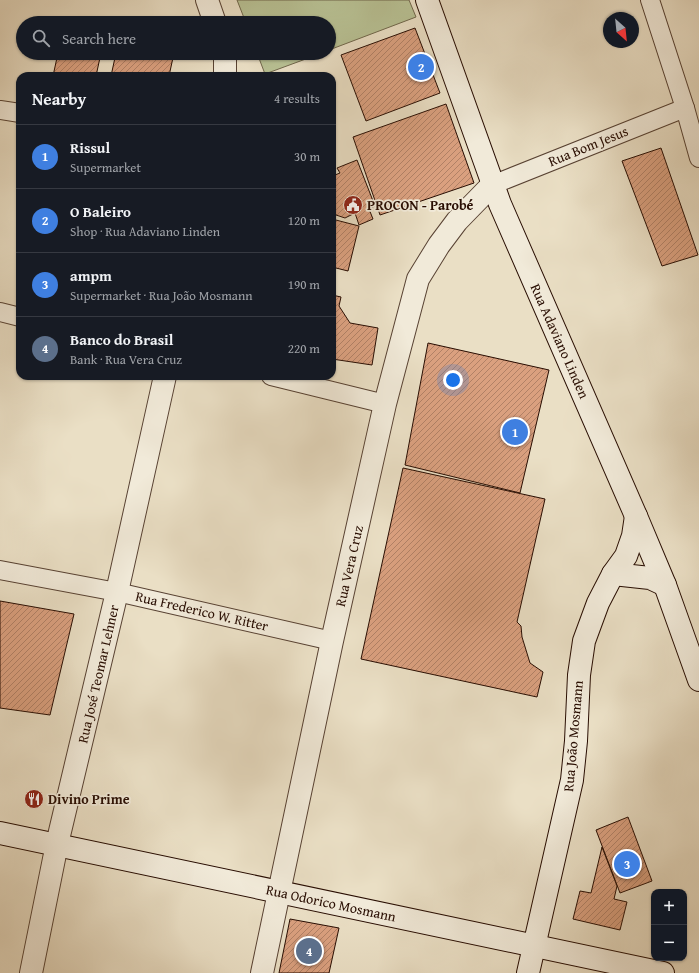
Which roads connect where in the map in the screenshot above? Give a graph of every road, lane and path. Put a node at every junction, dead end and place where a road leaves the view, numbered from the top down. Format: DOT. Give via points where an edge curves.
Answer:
graph roads {
  1 [pos="207,0"];
  2 [pos="428,0"];
  3 [pos="650,0"];
  4 [pos="213,16"];
  5 [pos="225,60"];
  6 [pos="225,72"];
  7 [pos="685,108"];
  8 [pos="0,110"];
  9 [pos="16,112"];
  10 [pos="699,158"];
  11 [pos="492,185"];
  12 [pos="0,312"];
  13 [pos="16,316"];
  14 [pos="164,380"];
  15 [pos="287,380"];
  16 [pos="385,404"];
  17 [pos="636,516"];
  18 [pos="0,570"];
  19 [pos="613,574"];
  20 [pos="665,585"];
  21 [pos="117,592"];
  22 [pos="332,641"];
  23 [pos="699,680"];
  24 [pos="0,833"];
  25 [pos="57,844"];
  26 [pos="279,891"];
  27 [pos="534,946"];
  28 [pos="31,973"];
  29 [pos="262,973"];
  30 [pos="528,973"];
  31 [pos="663,973"];
  1 -- 4 [label="main road"];
  2 -- 11 [label="main road, Rua Adaviano Linden"];
  3 -- 7 [label="street"];
  5 -- 6 [label="main road"];
  7 -- 10 [label="street"];
  7 -- 11 [label="street, Rua Bom Jesus"];
  8 -- 9 [label="street"];
  11 -- 16 [label="main road, Rua Vera Cruz" via="456,221 418,279"];
  11 -- 17 [label="main road, Rua Adaviano Linden"];
  12 -- 13 [label="street"];
  14 -- 21 [label="main road, Rua José Teomar Lehner"];
  15 -- 16 [label="street"];
  16 -- 22 [label="main road, Rua Vera Cruz"];
  17 -- 19 [label="main road, Rua João Mosmann" via="626,556"];
  17 -- 20 [label="main road, Rua Adaviano Linden"];
  18 -- 21 [label="street, Rua Frederico W. Ritter"];
  19 -- 20 [label="main road" via="650,578"];
  19 -- 27 [label="main road, Rua João Mosmann" via="598,603 584,641 579,675 572,780"];
  20 -- 23 [label="main road, Rua Adaviano Linden"];
  21 -- 22 [label="street, Rua Frederico W. Ritter"];
  21 -- 25 [label="main road, Rua José Teomar Lehner"];
  22 -- 26 [label="main road, Rua Vera Cruz"];
  24 -- 25 [label="main road, Rua Odorico Mosmann"];
  25 -- 26 [label="main road, Rua Odorico Mosmann"];
  25 -- 28 [label="main road, Rua José Teomar Lehner"];
  26 -- 27 [label="main road, Rua Odorico Mosmann"];
  26 -- 29 [label="main road, Rua Vera Cruz"];
  27 -- 30 [label="main road, Rua João Mosmann"];
  27 -- 31 [label="main road, Rua Odorico Mosmann"];
}
